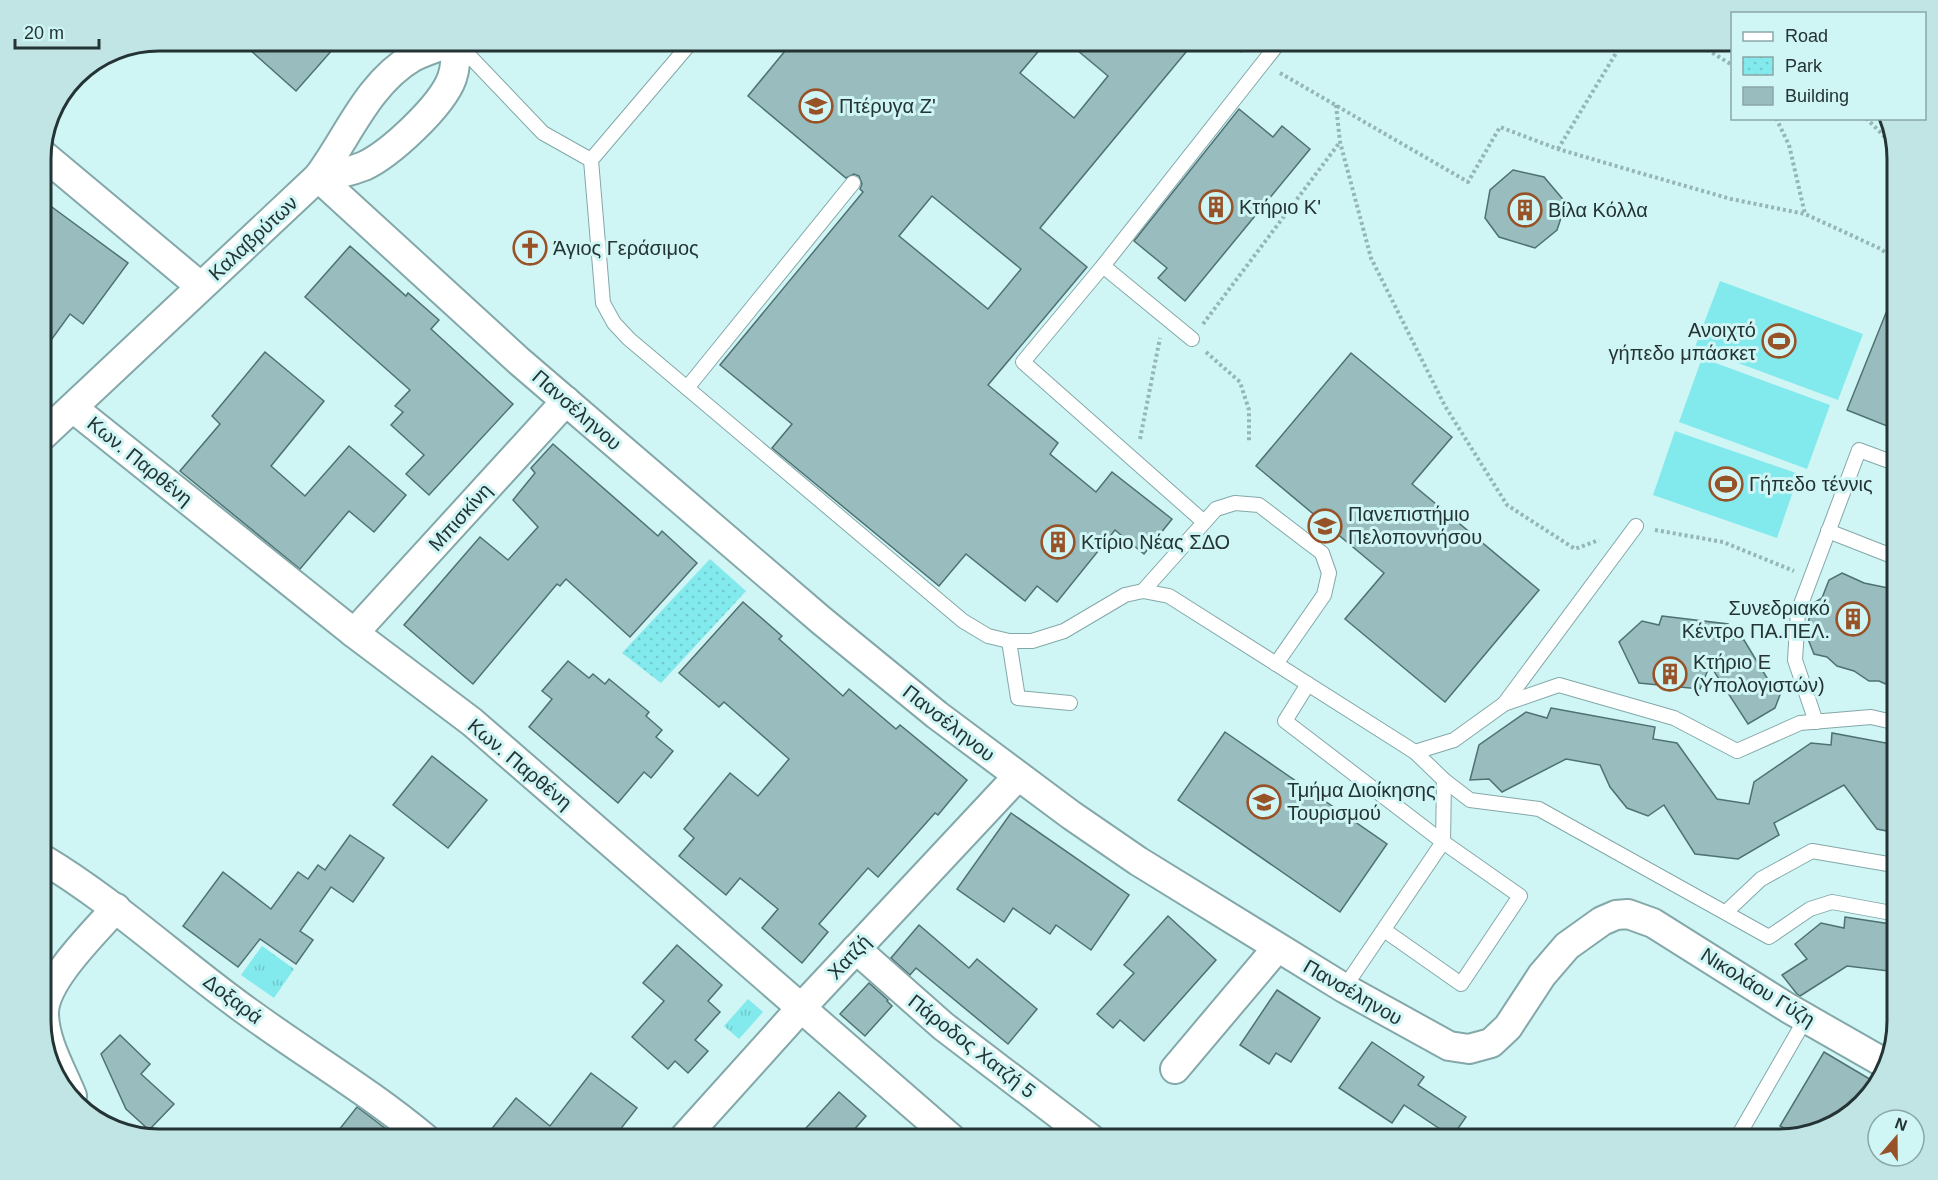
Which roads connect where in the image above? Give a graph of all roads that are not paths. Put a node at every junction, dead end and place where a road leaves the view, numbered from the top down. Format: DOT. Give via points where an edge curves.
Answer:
graph roads {
  1 [pos="428,51"];
  2 [pos="455,51"];
  3 [pos="465,51"];
  4 [pos="684,51"];
  5 [pos="1273,51"];
  6 [pos="591,159"];
  7 [pos="51,161"];
  8 [pos="318,177"];
  9 [pos="852,183"];
  10 [pos="1102,266"];
  11 [pos="200,286"];
  12 [pos="1192,339"];
  13 [pos="687,388"];
  14 [pos="566,401"];
  15 [pos="73,408"];
  16 [pos="51,427"];
  17 [pos="1887,460"];
  18 [pos="1204,522"];
  19 [pos="1636,526"];
  20 [pos="1828,531"];
  21 [pos="1887,554"];
  22 [pos="1143,591"];
  23 [pos="354,633"];
  24 [pos="1009,642"];
  25 [pos="1276,664"];
  26 [pos="1308,684"];
  27 [pos="1070,703"];
  28 [pos="1504,704"];
  29 [pos="1887,721"];
  30 [pos="1816,722"];
  31 [pos="1415,752"];
  32 [pos="1018,776"];
  33 [pos="1444,780"];
  34 [pos="1443,842"];
  35 [pos="51,863"];
  36 [pos="1887,864"];
  37 [pos="116,908"];
  38 [pos="1726,912"];
  39 [pos="1887,912"];
  40 [pos="1628,914"];
  41 [pos="1384,930"];
  42 [pos="1277,948"];
  43 [pos="856,950"];
  44 [pos="1344,988"];
  45 [pos="51,990"];
  46 [pos="801,1008"];
  47 [pos="1806,1018"];
  48 [pos="1880,1060"];
  49 [pos="1174,1069"];
  50 [pos="412,1129"];
  51 [pos="693,1129"];
  52 [pos="939,1129"];
  53 [pos="1078,1129"];
  54 [pos="1742,1129"];
  1 -- 8 [label="street, Καλαβρύτων" via="415,56 381,84"];
  2 -- 8 [label="street" via="449,85 410,132 366,165"];
  3 -- 6 [label="lane" via="543,133"];
  4 -- 6 [label="lane"];
  5 -- 10 [label="lane"];
  6 -- 13 [label="lane" via="603,303 614,323"];
  7 -- 11 [label="street"];
  8 -- 11 [label="street, Καλαβρύτων"];
  8 -- 14 [label="street, Πανσέληνου"];
  9 -- 13 [label="lane"];
  10 -- 12 [label="lane"];
  10 -- 18 [label="lane" via="1023,362"];
  11 -- 15 [label="street, Καλαβρύτων"];
  13 -- 24 [label="lane" via="963,621 988,636"];
  14 -- 23 [label="street, Μπισκίνη"];
  14 -- 32 [label="street, Πανσέληνου" via="840,636"];
  15 -- 16 [label="street, Καλαβρύτων"];
  15 -- 23 [label="street, Κων. Παρθένη"];
  17 -- 20 [label="lane" via="1859,450"];
  18 -- 22 [label="lane"];
  18 -- 25 [label="lane" via="1216,509 1235,503 1259,505 1322,553 1329,573 1324,595"];
  19 -- 28 [label="lane"];
  20 -- 21 [label="lane"];
  20 -- 30 [label="lane" via="1798,612 1796,660"];
  22 -- 24 [label="lane" via="1125,595 1064,631 1032,641"];
  22 -- 25 [label="lane" via="1169,596"];
  23 -- 46 [label="street, Κων. Παρθένη" via="525,766"];
  24 -- 27 [label="lane" via="1018,698"];
  25 -- 26 [label="lane"];
  26 -- 31 [label="lane"];
  26 -- 34 [label="lane" via="1284,722"];
  28 -- 30 [label="lane" via="1559,685 1674,718 1737,751 1800,723"];
  28 -- 31 [label="lane" via="1454,740"];
  29 -- 30 [label="lane" via="1871,717"];
  31 -- 33 [label="lane"];
  32 -- 42 [label="street, Πανσέληνου" via="1111,843"];
  32 -- 43 [label="street, Χατζή"];
  33 -- 34 [label="lane"];
  33 -- 38 [label="lane" via="1470,800 1539,809"];
  34 -- 41 [label="lane"];
  34 -- 41 [label="lane" via="1520,896 1461,984"];
  35 -- 37 [label="street, Δοξαρά"];
  36 -- 38 [label="lane" via="1812,851 1761,879"];
  37 -- 45 [label="street"];
  37 -- 50 [label="street, Δοξαρά" via="247,1011"];
  38 -- 39 [label="lane" via="1769,937 1810,909 1832,902"];
  40 -- 44 [label="street, Πανσέληνου" via="1602,921 1567,946 1501,1035 1481,1047 1449,1046"];
  40 -- 47 [label="street, Νικολάου Γύζη" via="1653,923"];
  41 -- 44 [label="lane"];
  42 -- 44 [label="street, Πανσέληνου"];
  42 -- 49 [label="street"];
  43 -- 46 [label="street, Χατζή"];
  43 -- 53 [label="street, Πάροδος Χατζή 5" via="943,1026"];
  46 -- 51 [label="street, Χατζή"];
  46 -- 52 [label="street, Κων. Παρθένη"];
  47 -- 48 [label="street, Νικολάου Γύζη"];
  47 -- 54 [label="lane"];
}
